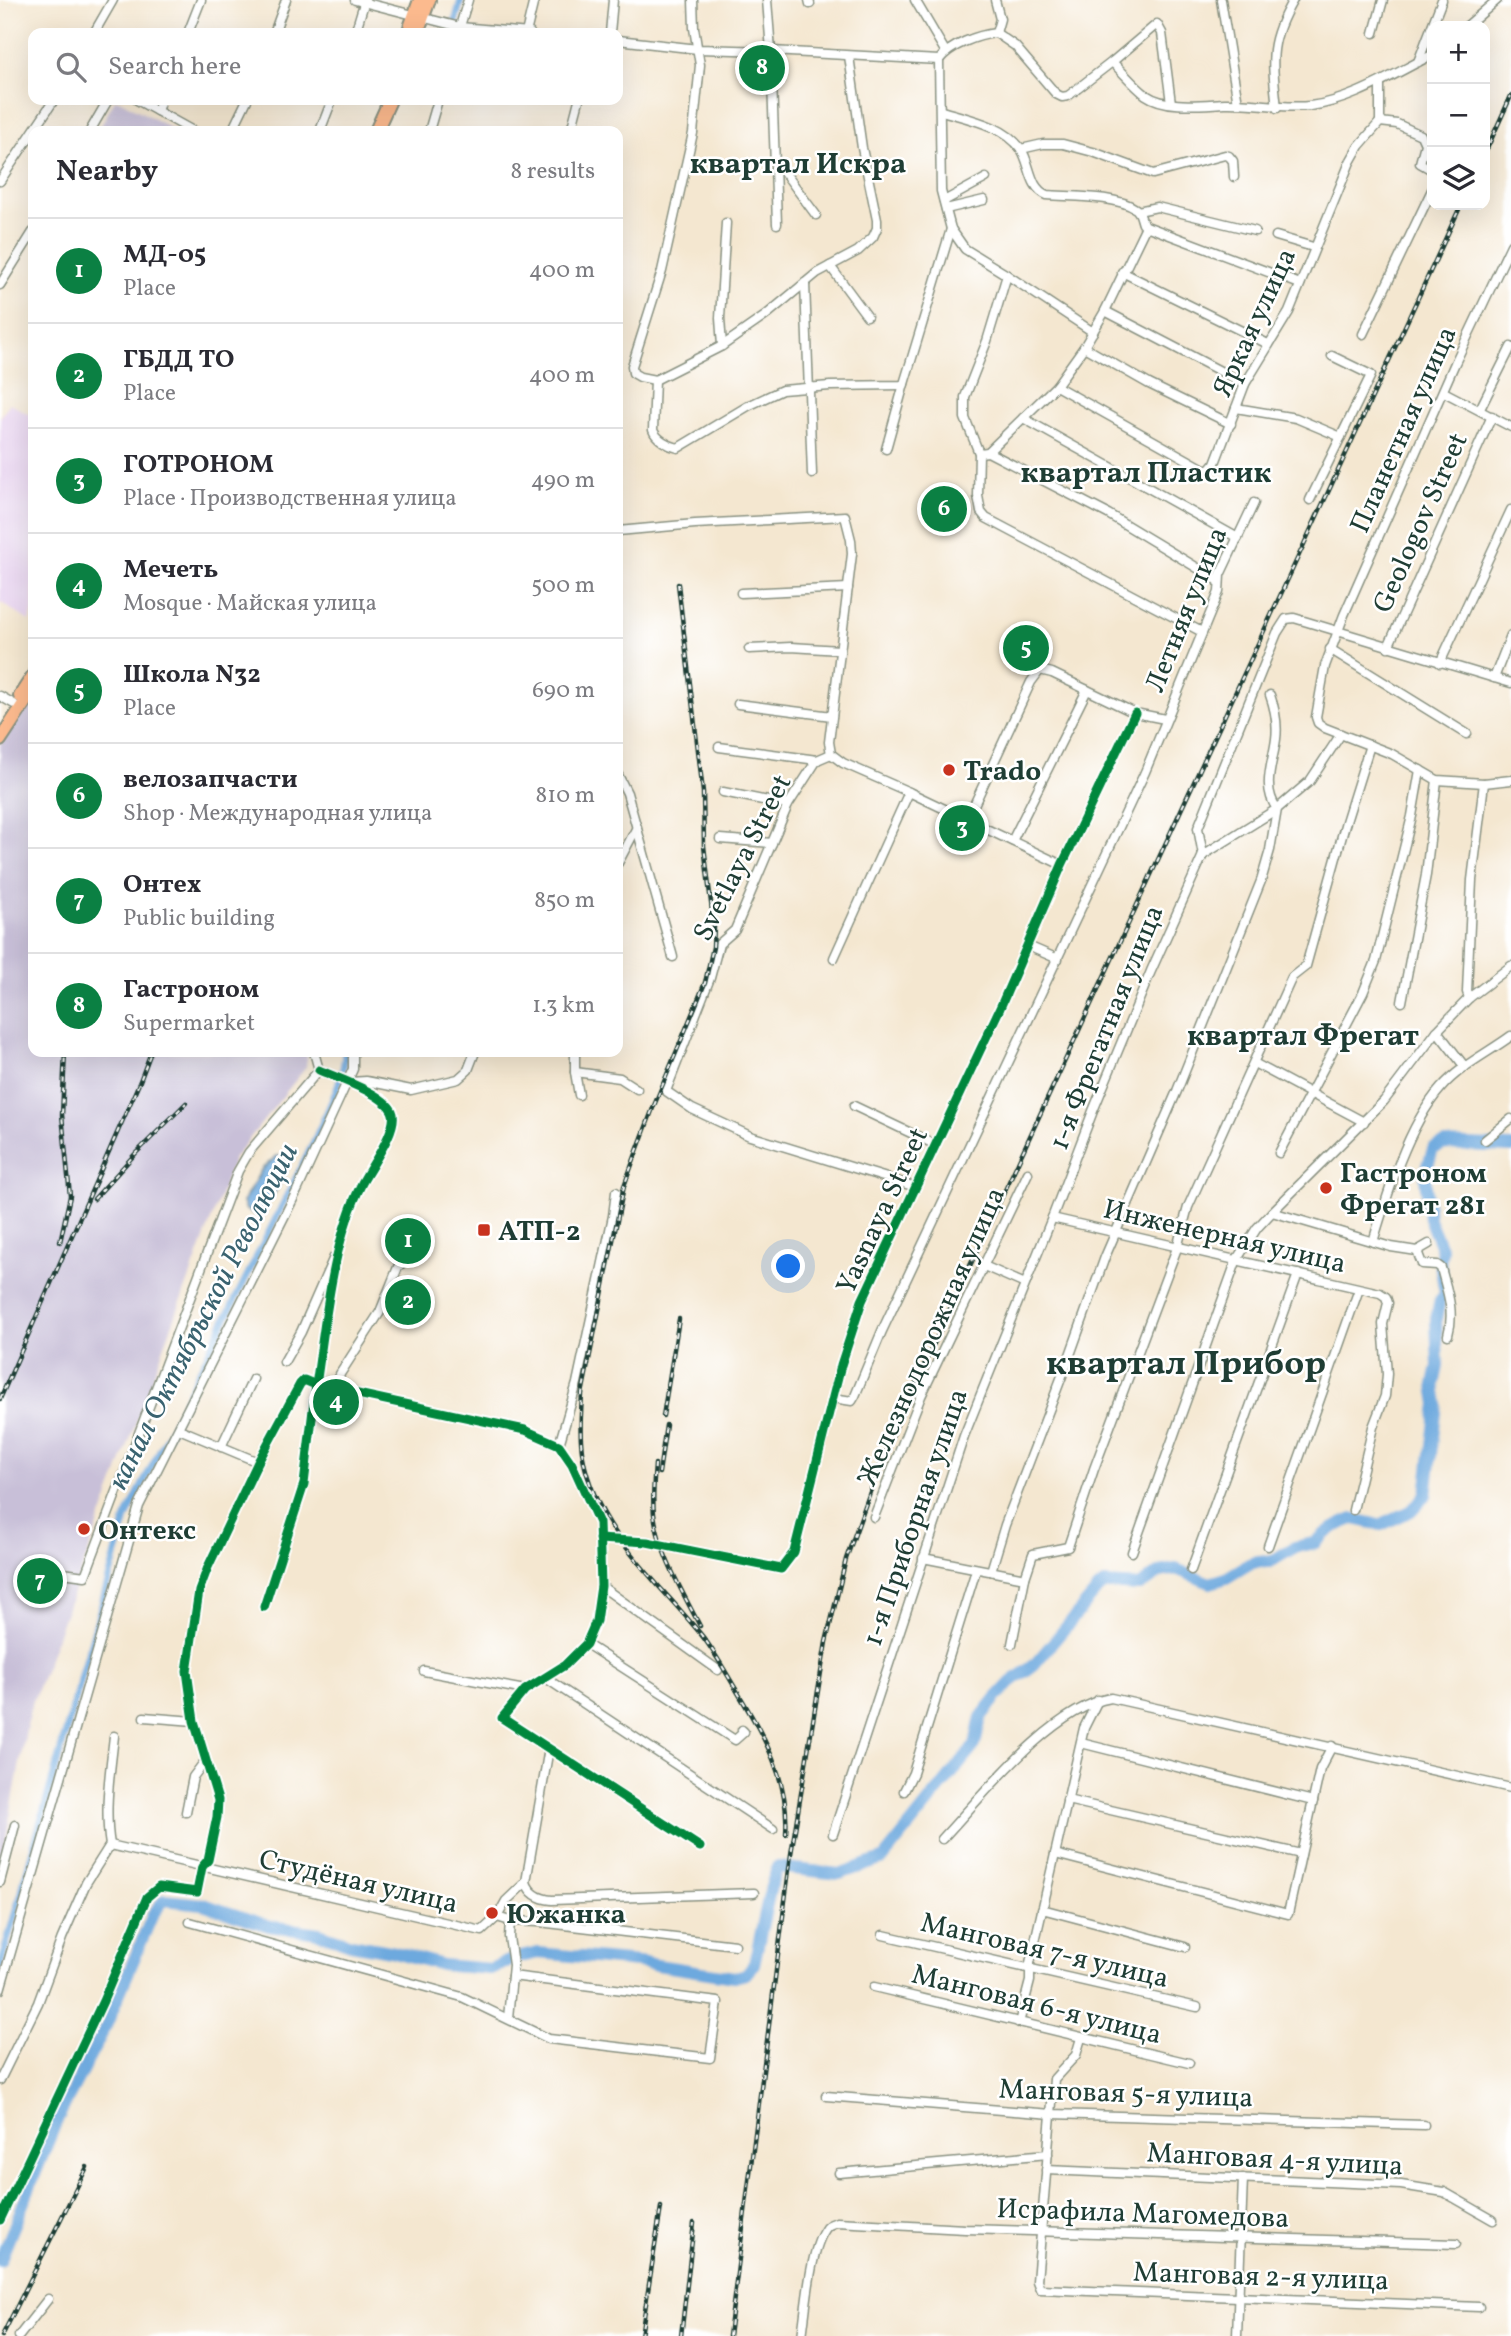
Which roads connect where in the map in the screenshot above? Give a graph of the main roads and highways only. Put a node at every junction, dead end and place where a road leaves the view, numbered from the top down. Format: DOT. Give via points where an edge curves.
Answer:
graph roads {
  1 [pos="420,0"];
  2 [pos="429,0"];
  3 [pos="419,16"];
  4 [pos="411,28"];
  5 [pos="417,28"];
  6 [pos="380,105"];
  7 [pos="388,105"];
  8 [pos="370,126"];
  9 [pos="378,126"];
  10 [pos="28,685"];
  11 [pos="28,695"];
  12 [pos="16,706"];
  13 [pos="0,725"];
  14 [pos="0,740"];
  1 -- 3 [label="main road"];
  2 -- 3 [label="main road"];
  3 -- 4 [label="main road"];
  3 -- 5 [label="main road"];
  6 -- 8 [label="main road"];
  7 -- 9 [label="main road"];
  10 -- 12 [label="main road"];
  11 -- 12 [label="main road"];
  12 -- 13 [label="main road"];
  12 -- 14 [label="main road"];
}
